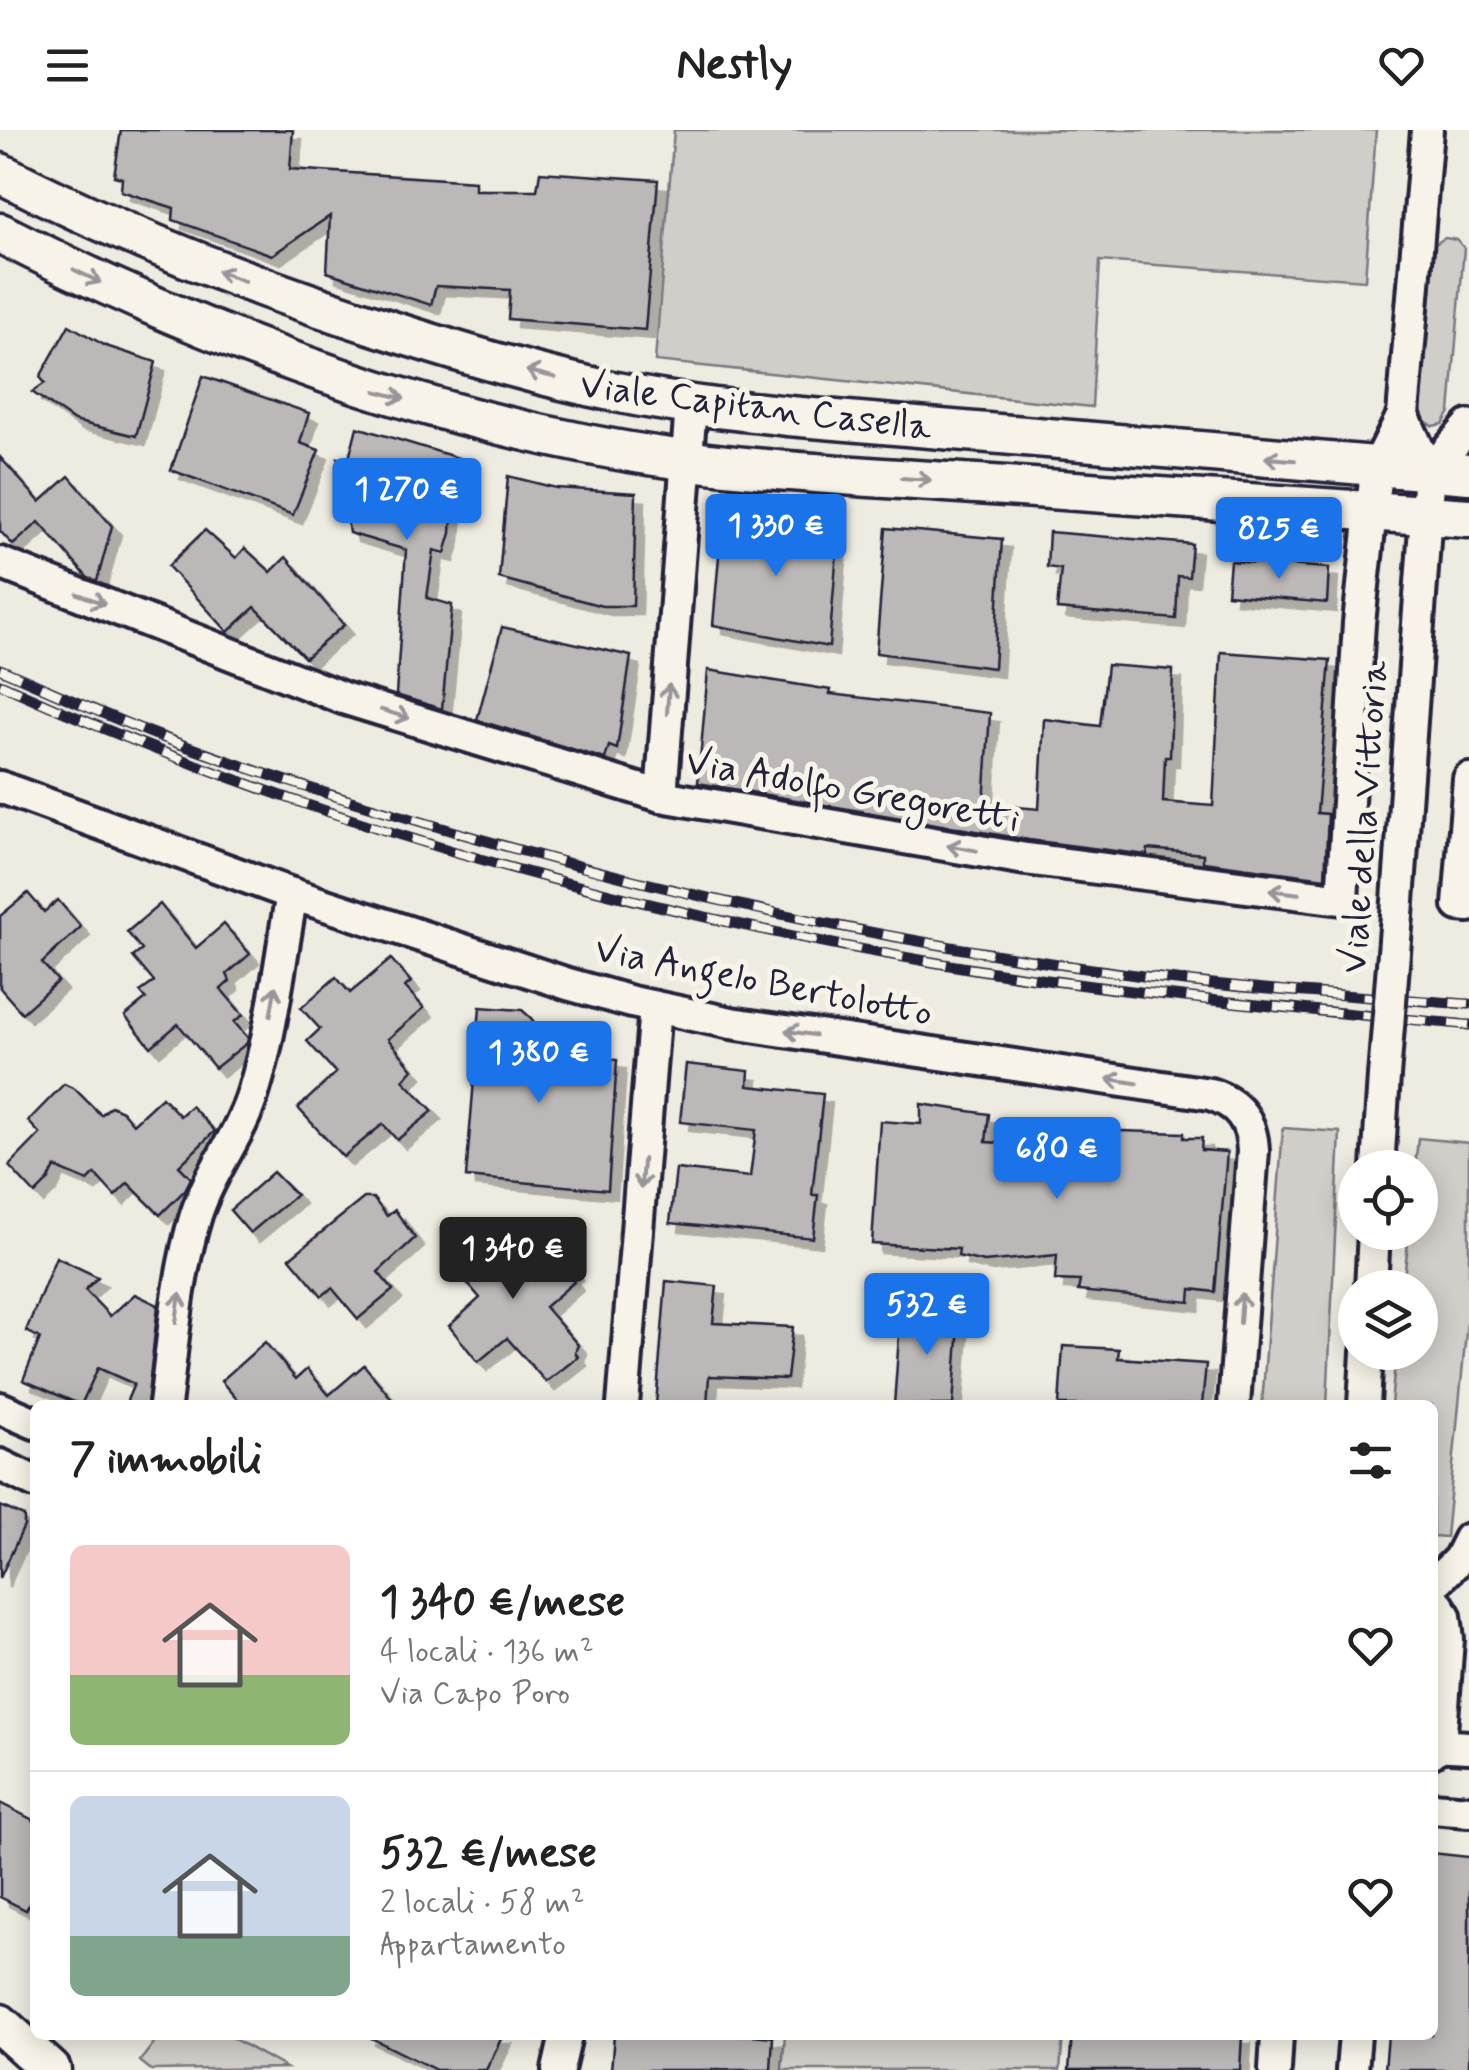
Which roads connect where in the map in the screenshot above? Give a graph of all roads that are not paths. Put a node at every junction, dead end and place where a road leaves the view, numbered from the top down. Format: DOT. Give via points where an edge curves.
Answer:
graph roads {
  1 [pos="1426,130"];
  2 [pos="0,173"];
  3 [pos="0,233"];
  4 [pos="691,405"];
  5 [pos="1403,415"];
  6 [pos="1469,426"];
  7 [pos="686,459"];
  8 [pos="1377,467"];
  9 [pos="1428,472"];
  10 [pos="1469,474"];
  11 [pos="1371,511"];
  12 [pos="1425,515"];
  13 [pos="1469,518"];
  14 [pos="0,564"];
  15 [pos="1469,779"];
  16 [pos="0,786"];
  17 [pos="661,796"];
  18 [pos="292,894"];
  19 [pos="1469,906"];
  20 [pos="655,1008"];
  21 [pos="1379,1150"];
  22 [pos="1366,1370"];
  23 [pos="165,1400"];
  24 [pos="623,1400"];
  25 [pos="1234,1400"];
  26 [pos="1364,1400"];
  27 [pos="0,1408"];
  28 [pos="30,1420"];
  29 [pos="0,1465"];
  30 [pos="30,1480"];
  31 [pos="1469,1539"];
  32 [pos="1438,1580"];
  33 [pos="1438,1606"];
  34 [pos="1443,1747"];
  35 [pos="1438,1808"];
  36 [pos="1469,1811"];
  37 [pos="0,2024"];
  38 [pos="565,2040"];
  39 [pos="1278,2040"];
  40 [pos="1355,2040"];
  41 [pos="51,2070"];
  42 [pos="558,2070"];
  43 [pos="1275,2070"];
  44 [pos="1352,2070"];
  1 -- 5 [label="street, Viale della Vittoria"];
  4 -- 2 [label="street, Viale Capitan Casella, one-way" via="515,368 326,310 130,235"];
  3 -- 7 [label="street, Viale Capitan Casella, one-way" via="200,327 359,386 557,438"];
  4 -- 7 [label="street"];
  8 -- 4 [label="street, Viale Capitan Casella, one-way"];
  5 -- 8 [label="street, Viale della Vittoria"];
  5 -- 9 [label="street, Viale della Vittoria"];
  6 -- 9 [label="street"];
  7 -- 11 [label="street, Viale Capitan Casella, one-way"];
  17 -- 7 [label="street, one-way"];
  8 -- 9 [label="street, Viale Capitan Casella"];
  8 -- 11 [label="street, Viale della Vittoria"];
  9 -- 10 [label="street, Viale Capitan Casella"];
  9 -- 12 [label="street, Viale della Vittoria"];
  11 -- 12 [label="street, Viale Capitan Casella"];
  11 -- 17 [label="street, Via Adolfo Gregoretti, one-way" via="1342,900 1026,859"];
  12 -- 13 [label="street, Viale Capitan Casella"];
  12 -- 21 [label="street, Viale della Vittoria, bridge"];
  14 -- 17 [label="street, Via Adolfo Gregoretti, one-way" via="344,698"];
  15 -- 19 [label="street" via="1459,905"];
  16 -- 18 [label="street, Via Angelo Bertolotto"];
  18 -- 20 [label="street, Via Angelo Bertolotto"];
  23 -- 18 [label="street, one-way" via="191,1234 256,1085"];
  20 -- 24 [label="street, one-way"];
  25 -- 20 [label="street, Via Angelo Bertolotto, one-way" via="1253,1150 1248,1123 1230,1102"];
  22 -- 26 [label="street"];
  27 -- 28 [label="street"];
  29 -- 30 [label="street"];
  31 -- 32 [label="street"];
  33 -- 34 [label="street" via="1448,1632"];
  35 -- 36 [label="street"];
  37 -- 41 [label="street"];
  38 -- 42 [label="street"];
  39 -- 43 [label="street"];
  40 -- 44 [label="street"];
}
